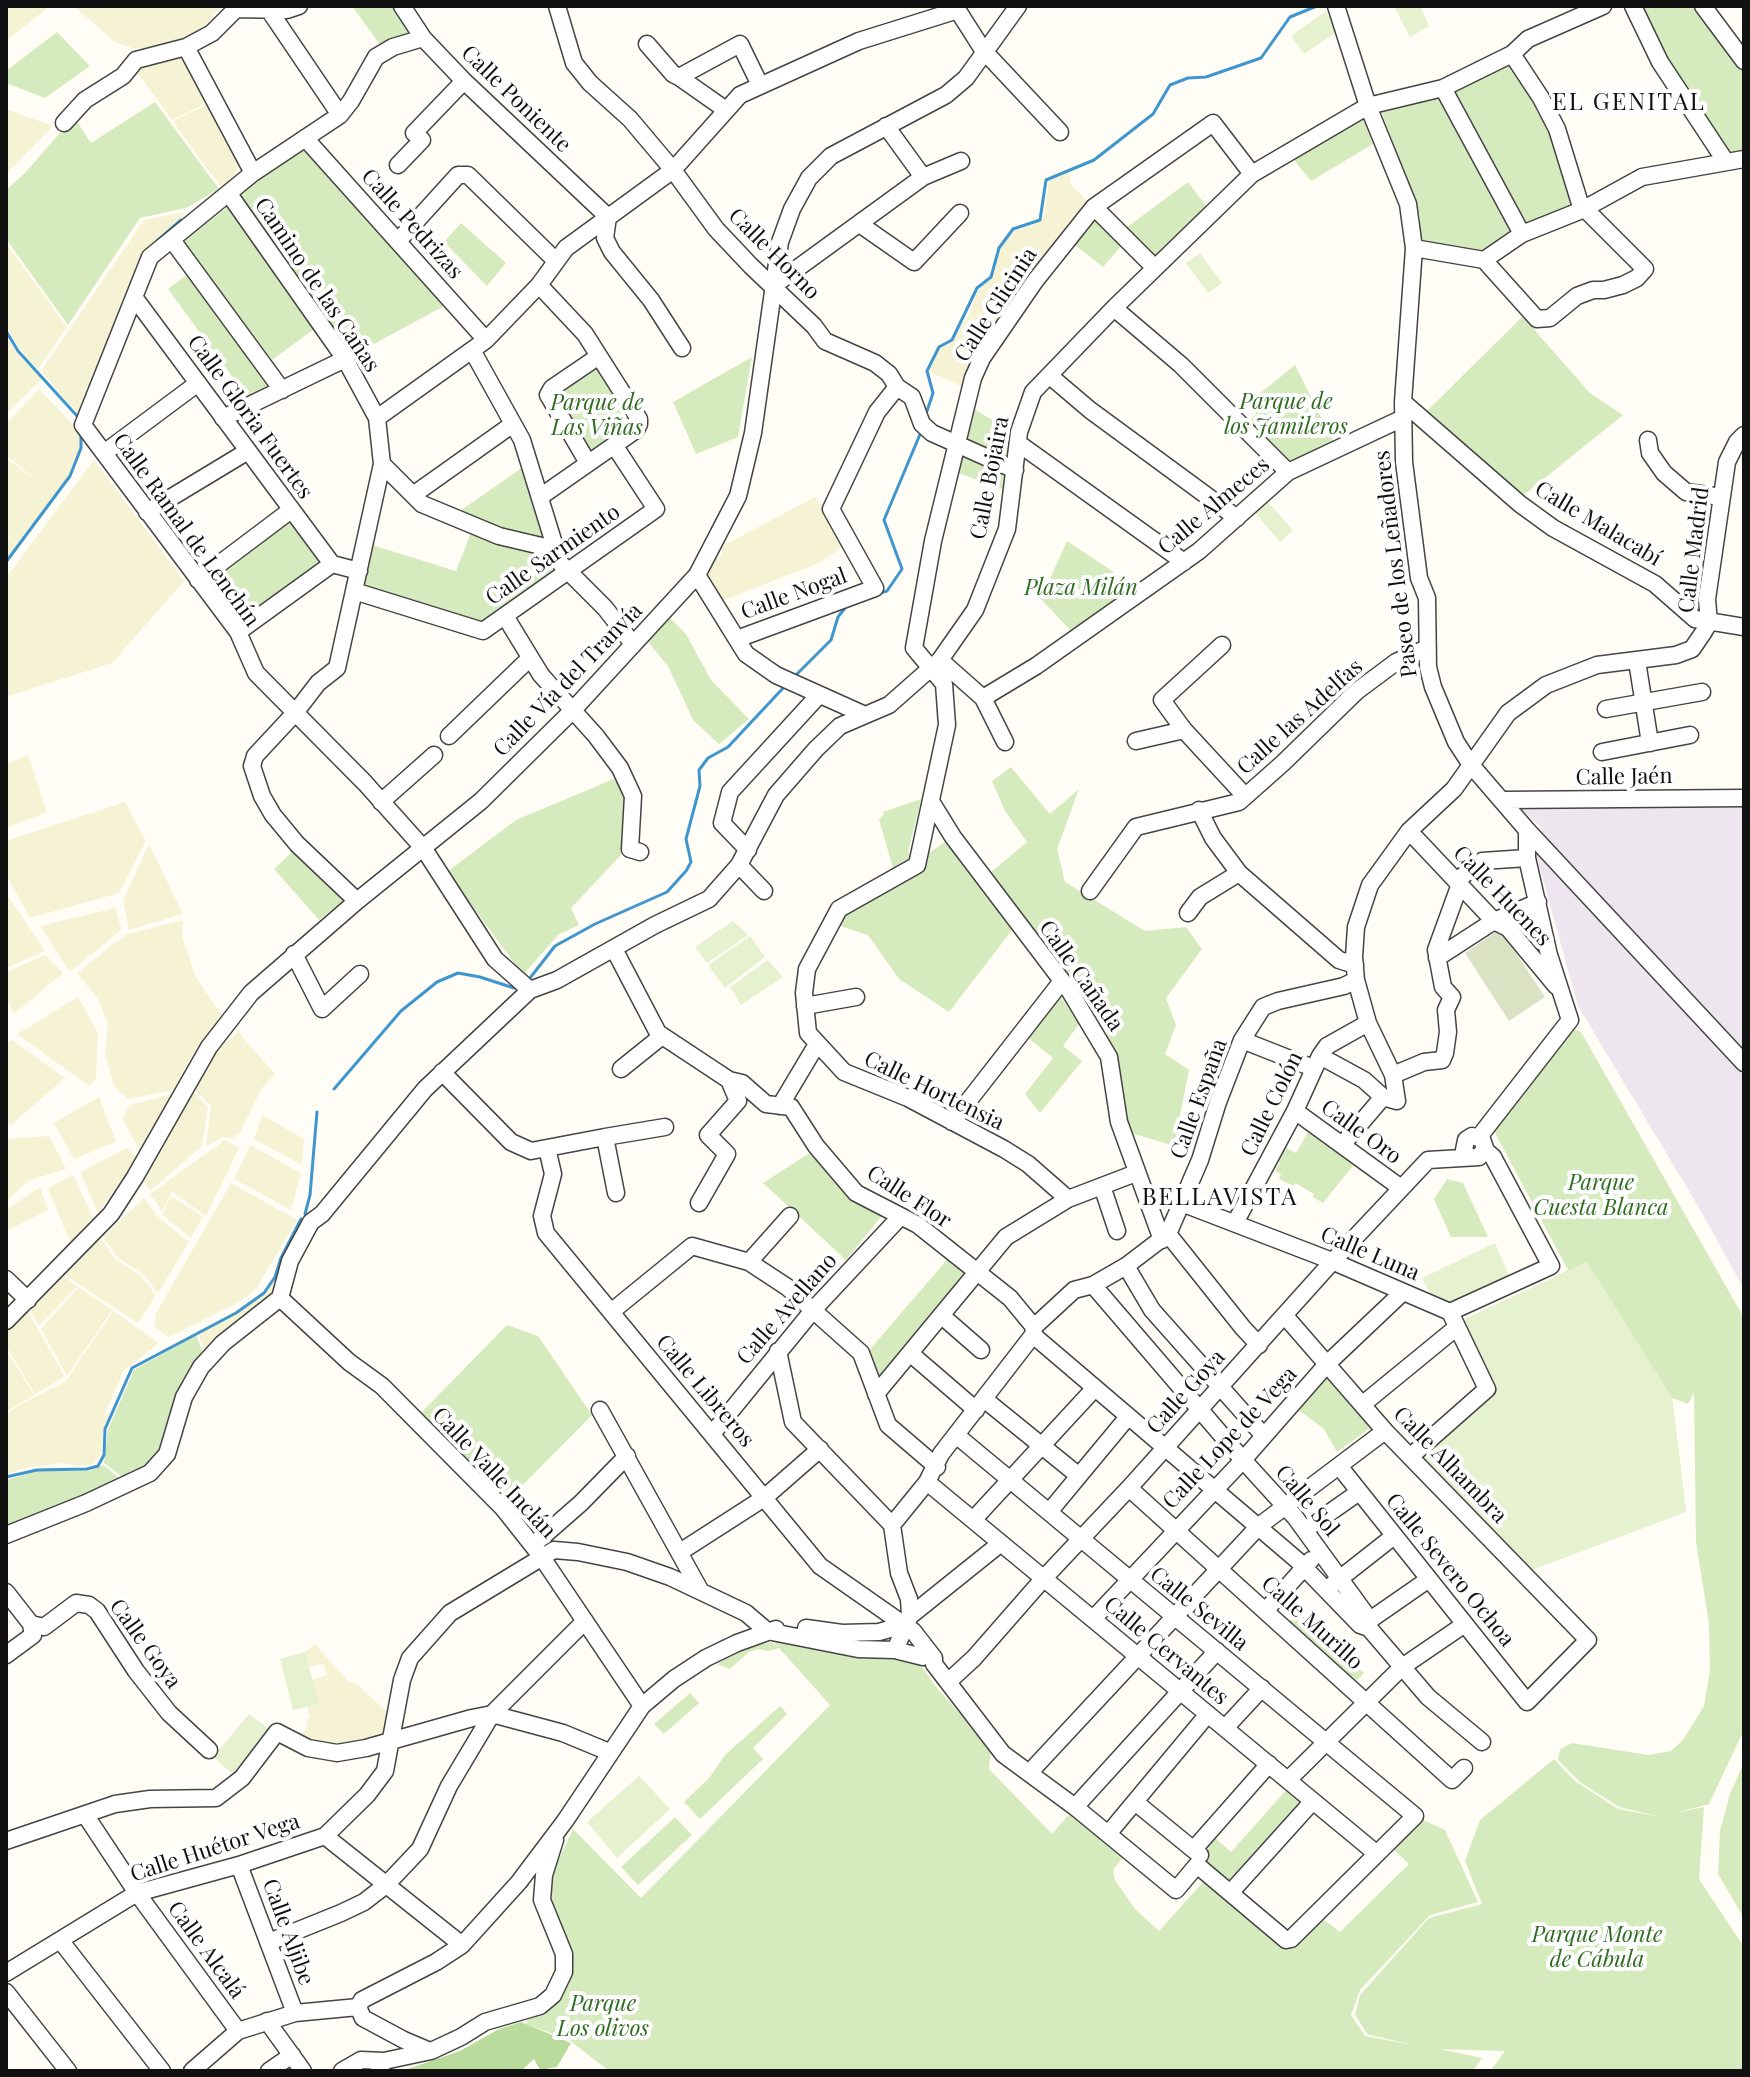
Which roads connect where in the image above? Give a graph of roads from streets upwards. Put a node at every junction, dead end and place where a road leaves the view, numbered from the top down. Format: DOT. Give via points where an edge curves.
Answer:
graph roads {
  1 [pos="299,6"];
  2 [pos="402,6"];
  3 [pos="557,6"];
  4 [pos="1018,6"];
  5 [pos="1336,6"];
  6 [pos="1603,6"];
  7 [pos="1633,6"];
  8 [pos="1703,6"];
  9 [pos="236,8"];
  10 [pos="956,8"];
  11 [pos="269,10"];
  12 [pos="1581,11"];
  13 [pos="423,38"];
  14 [pos="647,44"];
  15 [pos="186,47"];
  16 [pos="986,54"];
  17 [pos="1512,54"];
  18 [pos="1744,61"];
  19 [pos="679,77"];
  20 [pos="464,81"];
  21 [pos="760,85"];
  22 [pos="1443,88"];
  23 [pos="1368,106"];
  24 [pos="726,110"];
  25 [pos="340,115"];
  26 [pos="64,123"];
  27 [pos="886,126"];
  28 [pos="1060,132"];
  29 [pos="305,138"];
  30 [pos="1744,159"];
  31 [pos="961,161"];
  32 [pos="1726,162"];
  33 [pos="398,165"];
  34 [pos="673,170"];
  35 [pos="253,173"];
  36 [pos="1252,174"];
  37 [pos="923,177"];
  38 [pos="229,194"];
  39 [pos="1094,207"];
  40 [pos="1583,209"];
  41 [pos="960,213"];
  42 [pos="608,217"];
  43 [pos="861,225"];
  44 [pos="1522,234"];
  45 [pos="172,240"];
  46 [pos="399,240"];
  47 [pos="1414,248"];
  48 [pos="1484,260"];
  49 [pos="556,261"];
  50 [pos="1155,268"];
  51 [pos="539,285"];
  52 [pos="773,286"];
  53 [pos="134,297"];
  54 [pos="1114,308"];
  55 [pos="479,345"];
  56 [pos="682,348"];
  57 [pos="599,356"];
  58 [pos="345,359"];
  59 [pos="1050,376"];
  60 [pos="198,383"];
  61 [pos="897,387"];
  62 [pos="282,390"];
  63 [pos="1403,410"];
  64 [pos="223,418"];
  65 [pos="377,418"];
  66 [pos="513,424"];
  67 [pos="1744,435"];
  68 [pos="1648,440"];
  69 [pos="957,443"];
  70 [pos="1018,443"];
  71 [pos="614,445"];
  72 [pos="248,451"];
  73 [pos="104,453"];
  74 [pos="588,463"];
  75 [pos="382,464"];
  76 [pos="1015,470"];
  77 [pos="1288,472"];
  78 [pos="413,495"];
  79 [pos="540,497"];
  80 [pos="1721,497"];
  81 [pos="291,510"];
  82 [pos="147,512"];
  83 [pos="1237,518"];
  84 [pos="554,549"];
  85 [pos="1184,562"];
  86 [pos="332,564"];
  87 [pos="359,571"];
  88 [pos="569,572"];
  89 [pos="697,575"];
  90 [pos="198,580"];
  91 [pos="354,591"];
  92 [pos="505,616"];
  93 [pos="1709,623"];
  94 [pos="1744,627"];
  95 [pos="238,632"];
  96 [pos="737,639"];
  97 [pos="633,644"];
  98 [pos="1222,645"];
  99 [pos="1427,648"];
  100 [pos="530,658"];
  101 [pos="1637,661"];
  102 [pos="936,664"];
  103 [pos="1702,692"];
  104 [pos="819,695"];
  105 [pos="983,698"];
  106 [pos="1644,703"];
  107 [pos="1606,709"];
  108 [pos="572,711"];
  109 [pos="295,713"];
  110 [pos="865,715"];
  111 [pos="1184,730"];
  112 [pos="1690,735"];
  113 [pos="449,736"];
  114 [pos="1136,741"];
  115 [pos="1005,742"];
  116 [pos="1650,743"];
  117 [pos="1602,752"];
  118 [pos="434,755"];
  119 [pos="1471,765"];
  120 [pos="1245,796"];
  121 [pos="1744,798"];
  122 [pos="1504,800"];
  123 [pos="381,802"];
  124 [pos="932,803"];
  125 [pos="1199,810"];
  126 [pos="1527,830"];
  127 [pos="1409,831"];
  128 [pos="424,849"];
  129 [pos="748,850"];
  130 [pos="640,852"];
  131 [pos="1527,858"];
  132 [pos="739,865"];
  133 [pos="1239,873"];
  134 [pos="1458,882"];
  135 [pos="764,891"];
  136 [pos="1090,891"];
  137 [pos="357,901"];
  138 [pos="1538,902"];
  139 [pos="1188,913"];
  140 [pos="1498,923"];
  141 [pos="614,949"];
  142 [pos="294,954"];
  143 [pos="1438,963"];
  144 [pos="1355,973"];
  145 [pos="360,974"];
  146 [pos="1062,981"];
  147 [pos="530,990"];
  148 [pos="1562,993"];
  149 [pos="856,997"];
  150 [pos="805,1006"];
  151 [pos="1368,1023"];
  152 [pos="662,1036"];
  153 [pos="1242,1040"];
  154 [pos="817,1044"];
  155 [pos="1316,1062"];
  156 [pos="1744,1063"];
  157 [pos="621,1069"];
  158 [pos="442,1072"];
  159 [pos="1393,1075"];
  160 [pos="729,1080"];
  161 [pos="1390,1099"];
  162 [pos="780,1106"];
  163 [pos="1295,1111"];
  164 [pos="952,1122"];
  165 [pos="665,1127"];
  166 [pos="605,1137"];
  167 [pos="1482,1143"];
  168 [pos="1342,1145"];
  169 [pos="547,1148"];
  170 [pos="1136,1173"];
  171 [pos="1102,1186"];
  172 [pos="1401,1188"];
  173 [pos="616,1193"];
  174 [pos="1068,1199"];
  175 [pos="699,1203"];
  176 [pos="1184,1204"];
  177 [pos="790,1216"];
  178 [pos="900,1217"];
  179 [pos="1235,1223"];
  180 [pos="1117,1231"];
  181 [pos="1165,1237"];
  182 [pos="749,1262"];
  183 [pos="1332,1262"];
  184 [pos="1126,1266"];
  185 [pos="978,1273"];
  186 [pos="6,1279"];
  187 [pos="1093,1285"];
  188 [pos="6,1287"];
  189 [pos="1403,1292"];
  190 [pos="280,1298"];
  191 [pos="26,1302"];
  192 [pos="814,1309"];
  193 [pos="611,1312"];
  194 [pos="942,1316"];
  195 [pos="1285,1316"];
  196 [pos="1454,1320"];
  197 [pos="6,1321"];
  198 [pos="1034,1331"];
  199 [pos="1259,1345"];
  200 [pos="981,1350"];
  201 [pos="778,1351"];
  202 [pos="911,1354"];
  203 [pos="1328,1363"];
  204 [pos="1219,1387"];
  205 [pos="1094,1389"];
  206 [pos="876,1394"];
  207 [pos="980,1404"];
  208 [pos="1363,1404"];
  209 [pos="1199,1409"];
  210 [pos="600,1410"];
  211 [pos="1127,1418"];
  212 [pos="1385,1431"];
  213 [pos="712,1434"];
  214 [pos="956,1435"];
  215 [pos="1264,1436"];
  216 [pos="1043,1446"];
  217 [pos="1166,1447"];
  218 [pos="820,1449"];
  219 [pos="627,1456"];
  220 [pos="1411,1456"];
  221 [pos="1243,1460"];
  222 [pos="1339,1466"];
  223 [pos="937,1467"];
  224 [pos="1079,1476"];
  225 [pos="1011,1480"];
  226 [pos="927,1482"];
  227 [pos="1129,1488"];
  228 [pos="1214,1490"];
  229 [pos="1359,1492"];
  230 [pos="764,1498"];
  231 [pos="1285,1506"];
  232 [pos="1049,1512"];
  233 [pos="973,1520"];
  234 [pos="892,1525"];
  235 [pos="1259,1526"];
  236 [pos="1176,1529"];
  237 [pos="1305,1530"];
  238 [pos="6,1535"];
  239 [pos="1394,1536"];
  240 [pos="1082,1539"];
  241 [pos="1001,1543"];
  242 [pos="1320,1550"];
  243 [pos="537,1551"];
  244 [pos="680,1552"];
  245 [pos="1219,1567"];
  246 [pos="1305,1568"];
  247 [pos="1044,1578"];
  248 [pos="1340,1578"];
  249 [pos="1429,1579"];
  250 [pos="1129,1580"];
  251 [pos="700,1590"];
  252 [pos="1326,1590"];
  253 [pos="6,1592"];
  254 [pos="1266,1610"];
  255 [pos="1173,1617"];
  256 [pos="1093,1619"];
  257 [pos="585,1621"];
  258 [pos="907,1621"];
  259 [pos="31,1624"];
  260 [pos="1370,1624"];
  261 [pos="1465,1624"];
  262 [pos="767,1631"];
  263 [pos="895,1650"];
  264 [pos="1217,1651"];
  265 [pos="6,1655"];
  266 [pos="1137,1656"];
  267 [pos="929,1660"];
  268 [pos="1402,1667"];
  269 [pos="949,1681"];
  270 [pos="1262,1688"];
  271 [pos="1180,1691"];
  272 [pos="1527,1702"];
  273 [pos="1368,1703"];
  274 [pos="642,1706"];
  275 [pos="492,1714"];
  276 [pos="1208,1714"];
  277 [pos="1225,1728"];
  278 [pos="390,1742"];
  279 [pos="1482,1742"];
  280 [pos="1327,1743"];
  281 [pos="209,1750"];
  282 [pos="609,1752"];
  283 [pos="1269,1764"];
  284 [pos="1464,1768"];
  285 [pos="1030,1772"];
  286 [pos="1288,1780"];
  287 [pos="1313,1801"];
  288 [pos="1135,1802"];
  289 [pos="1075,1807"];
  290 [pos="86,1816"];
  291 [pos="565,1821"];
  292 [pos="1108,1834"];
  293 [pos="325,1836"];
  294 [pos="6,1841"];
  295 [pos="1377,1854"];
  296 [pos="1195,1857"];
  297 [pos="239,1865"];
  298 [pos="519,1882"];
  299 [pos="386,1885"];
  300 [pos="1231,1892"];
  301 [pos="137,1893"];
  302 [pos="542,1900"];
  303 [pos="60,1940"];
  304 [pos="269,1942"];
  305 [pos="462,1945"];
  306 [pos="6,1973"];
  307 [pos="6,1992"];
  308 [pos="358,2007"];
  309 [pos="295,2013"];
  310 [pos="267,2021"];
  311 [pos="238,2031"];
  312 [pos="431,2051"];
  313 [pos="292,2055"];
  314 [pos="381,2066"];
  315 [pos="68,2071"];
  316 [pos="162,2071"];
  317 [pos="192,2071"];
  318 [pos="269,2071"];
  319 [pos="303,2071"];
  320 [pos="342,2071"];
  1 -- 11 [label="street"];
  2 -- 13 [label="street, Calle Poniente"];
  3 -- 34 [label="street, Calle Horno" via="574,63"];
  4 -- 16 [label="street, Calle Vía del Tranvía"];
  5 -- 23 [label="street, Paseo de los Leñadores"];
  6 -- 12 [label="street, Calle Bojaira"];
  7 -- 32 [label="street" via="1660,62"];
  8 -- 18 [label="street"];
  9 -- 11 [label="street"];
  9 -- 15 [label="street" via="212,33"];
  10 -- 16 [label="street"];
  10 -- 21 [label="street" via="859,41"];
  11 -- 25 [label="street"];
  12 -- 17 [label="street, Calle Bojaira" via="1528,39"];
  13 -- 20 [label="street, Calle Poniente"];
  13 -- 25 [label="street" via="376,57"];
  14 -- 19 [label="street"];
  15 -- 26 [label="street" via="136,60"];
  15 -- 35 [label="street"];
  16 -- 27 [label="street, Calle Vía del Tranvía" via="946,95"];
  16 -- 28 [label="street"];
  17 -- 22 [label="street, Calle Bojaira"];
  17 -- 40 [label="street" via="1557,129"];
  19 -- 21 [label="street" via="740,44"];
  19 -- 24 [label="street"];
  20 -- 33 [label="street" via="414,133 422,140"];
  20 -- 42 [label="street, Calle Poniente"];
  21 -- 24 [label="street"];
  22 -- 23 [label="street, Calle Bojaira"];
  22 -- 44 [label="street"];
  23 -- 36 [label="street, Calle Bojaira"];
  23 -- 47 [label="street, Paseo de los Leñadores" via="1408,204"];
  24 -- 34 [label="street"];
  25 -- 29 [label="street"];
  27 -- 37 [label="street"];
  27 -- 52 [label="street, Calle Vía del Tranvía" via="831,156 809,178 786,224"];
  29 -- 35 [label="street"];
  29 -- 46 [label="street, Calle Pedrizas"];
  30 -- 32 [label="street"];
  31 -- 37 [label="street"];
  32 -- 40 [label="street" via="1642,177"];
  34 -- 42 [label="street"];
  34 -- 52 [label="street, Calle Horno" via="716,229"];
  35 -- 38 [label="street"];
  36 -- 39 [label="street, Calle Glicinia" via="1213,123"];
  36 -- 50 [label="street, Calle Bojaira"];
  37 -- 43 [label="street"];
  38 -- 45 [label="street"];
  38 -- 58 [label="street, Camino de las Cañas"];
  39 -- 50 [label="street"];
  39 -- 69 [label="street, Calle Glicinia" via="982,358"];
  40 -- 44 [label="street"];
  40 -- 48 [label="street" via="1645,269 1637,278 1577,296 1550,318 1537,319"];
  41 -- 43 [label="street" via="914,262"];
  42 -- 49 [label="street"];
  42 -- 56 [label="street" via="605,238 612,252"];
  43 -- 52 [label="street"];
  44 -- 48 [label="street"];
  45 -- 53 [label="street" via="150,257"];
  45 -- 62 [label="street"];
  46 -- 49 [label="street" via="458,175 468,175"];
  46 -- 55 [label="street, Calle Pedrizas"];
  47 -- 48 [label="street"];
  47 -- 63 [label="street, Paseo de los Leñadores"];
  49 -- 51 [label="street"];
  50 -- 54 [label="street, Calle Bojaira"];
  51 -- 55 [label="street"];
  51 -- 57 [label="street"];
  52 -- 61 [label="street, Calle Horno" via="825,341 875,363"];
  52 -- 89 [label="street, Calle Vía del Tranvía" via="753,433 738,496"];
  53 -- 60 [label="street, Calle Gloria Fuertes"];
  53 -- 73 [label="street, Calle Ramal de Lenchín" via="83,425"];
  54 -- 59 [label="street, Calle Bojaira"];
  54 -- 77 [label="street" via="1181,365"];
  55 -- 65 [label="street"];
  55 -- 66 [label="street, Calle Pedrizas"];
  57 -- 71 [label="street" via="639,419 636,430"];
  57 -- 74 [label="street" via="548,395"];
  58 -- 62 [label="street"];
  58 -- 65 [label="street, Camino de las Cañas"];
  59 -- 70 [label="street, Calle Bojaira" via="1033,392"];
  59 -- 83 [label="street"];
  60 -- 64 [label="street, Calle Gloria Fuertes"];
  60 -- 73 [label="street"];
  61 -- 69 [label="street, Calle Horno" via="912,397 922,424"];
  61 -- 96 [label="street, Calle Nogal" via="877,412 831,509 875,588"];
  62 -- 64 [label="street"];
  63 -- 77 [label="street, Calle Almeces"];
  63 -- 93 [label="street, Calle Malacabí" via="1553,528 1655,584 1695,619"];
  63 -- 99 [label="street, Paseo de los Leñadores" via="1404,462 1419,578 1427,598"];
  64 -- 72 [label="street, Calle Gloria Fuertes"];
  65 -- 75 [label="street, Camino de las Cañas"];
  66 -- 78 [label="street"];
  66 -- 79 [label="street, Calle Pedrizas"];
  67 -- 80 [label="street, Calle Madrid" via="1727,462"];
  68 -- 80 [label="street" via="1664,473 1686,492"];
  69 -- 76 [label="street, Calle Horno"];
  69 -- 102 [label="street, Calle Glicinia" via="914,648 924,663"];
  70 -- 76 [label="street, Calle Bojaira"];
  70 -- 85 [label="street"];
  71 -- 74 [label="street"];
  71 -- 88 [label="street, Calle Sarmiento" via="656,509"];
  72 -- 81 [label="street, Calle Gloria Fuertes"];
  72 -- 82 [label="street"];
  73 -- 82 [label="street, Calle Ramal de Lenchín"];
  74 -- 79 [label="street"];
  75 -- 78 [label="street"];
  75 -- 87 [label="street, Camino de las Cañas"];
  76 -- 102 [label="street, Calle Bojaira" via="1007,529 975,610"];
  77 -- 83 [label="street, Calle Almeces"];
  78 -- 84 [label="street" via="422,504 499,536"];
  79 -- 84 [label="street, Calle Pedrizas"];
  80 -- 93 [label="street, Calle Madrid" via="1707,599"];
  81 -- 86 [label="street, Calle Gloria Fuertes"];
  81 -- 90 [label="street"];
  82 -- 90 [label="street, Calle Ramal de Lenchín"];
  83 -- 85 [label="street, Calle Almeces"];
  84 -- 88 [label="street, Calle Pedrizas"];
  85 -- 105 [label="street, Calle Almeces"];
  86 -- 87 [label="street"];
  86 -- 95 [label="street"];
  87 -- 91 [label="street, Camino de las Cañas"];
  88 -- 92 [label="street, Calle Sarmiento"];
  88 -- 97 [label="street, Calle Pedrizas"];
  89 -- 96 [label="street"];
  89 -- 97 [label="street, Calle Vía del Tranvía"];
  90 -- 95 [label="street, Calle Ramal de Lenchín"];
  91 -- 92 [label="street, Calle Sarmiento" via="483,631"];
  91 -- 109 [label="street, Camino de las Cañas" via="337,668"];
  92 -- 100 [label="street"];
  93 -- 94 [label="street, Calle Malacabí"];
  93 -- 101 [label="street, Calle Madrid" via="1692,649"];
  95 -- 109 [label="street, Calle Ramal de Lenchín" via="256,673"];
  96 -- 104 [label="street" via="746,654 776,675"];
  97 -- 108 [label="street, Calle Vía del Tranvía"];
  98 -- 111 [label="street, Calle las Adelfas" via="1162,700"];
  99 -- 119 [label="street, Paseo de los Leñadores" via="1433,687"];
  99 -- 120 [label="street, Calle las Adelfas" via="1396,662 1357,691"];
  100 -- 108 [label="street"];
  100 -- 113 [label="street"];
  101 -- 106 [label="street"];
  101 -- 119 [label="street, Calle Madrid" via="1597,665 1546,685 1508,713"];
  102 -- 105 [label="street"];
  102 -- 110 [label="street, Calle Bojaira" via="889,705"];
  102 -- 124 [label="street, Calle Hortensia" via="944,684 947,725"];
  103 -- 106 [label="street"];
  104 -- 110 [label="street"];
  104 -- 129 [label="street" via="730,792 722,823"];
  105 -- 115 [label="street"];
  106 -- 107 [label="street"];
  106 -- 116 [label="street"];
  108 -- 128 [label="street, Calle Vía del Tranvía"];
  108 -- 130 [label="street" via="620,768 633,796 630,849"];
  109 -- 123 [label="street, Calle Ramal de Lenchín"];
  109 -- 137 [label="street, Camino de las Cañas" via="252,766 273,815"];
  110 -- 129 [label="street, Calle Bojaira" via="840,726 776,795"];
  111 -- 114 [label="street"];
  111 -- 120 [label="street, Calle las Adelfas"];
  112 -- 116 [label="street"];
  116 -- 117 [label="street"];
  118 -- 123 [label="street"];
  119 -- 122 [label="street, Paseo de los Leñadores"];
  119 -- 127 [label="street" via="1454,789"];
  120 -- 125 [label="street, Calle las Adelfas"];
  121 -- 122 [label="street, Calle Jaén"];
  122 -- 126 [label="street, Paseo de los Leñadores"];
  123 -- 128 [label="street, Calle Ramal de Lenchín"];
  124 -- 146 [label="street, Calle Cañada"];
  124 -- 150 [label="street, Calle Hortensia" via="917,865 839,909 807,969"];
  125 -- 133 [label="street"];
  125 -- 136 [label="street, Calle las Adelfas" via="1136,827"];
  126 -- 131 [label="street"];
  126 -- 156 [label="street, Paseo de los Leñadores"];
  127 -- 134 [label="street, Calle Huenes"];
  127 -- 144 [label="street" via="1370,885 1356,927"];
  128 -- 137 [label="street, Calle Vía del Tranvía"];
  128 -- 147 [label="street, Calle Ramal de Lenchín" via="495,959"];
  129 -- 132 [label="street, Calle Bojaira"];
  131 -- 134 [label="street" via="1482,861"];
  131 -- 138 [label="street"];
  132 -- 135 [label="street"];
  132 -- 141 [label="street, Calle Bojaira" via="709,899"];
  133 -- 139 [label="street" via="1200,897"];
  133 -- 144 [label="street"];
  134 -- 140 [label="street, Calle Huenes"];
  134 -- 143 [label="street" via="1436,950"];
  137 -- 142 [label="street, Calle Vía del Tranvía"];
  138 -- 140 [label="street"];
  138 -- 148 [label="street"];
  140 -- 143 [label="street"];
  140 -- 148 [label="street, Calle Huenes" via="1508,928"];
  141 -- 147 [label="street, Calle Bojaira"];
  141 -- 152 [label="street, Calle Flor"];
  142 -- 145 [label="street" via="322,1009"];
  142 -- 191 [label="street, Calle Vía del Tranvía" via="251,993 209,1047 111,1214"];
  143 -- 159 [label="street" via="1443,987 1452,997 1442,1060"];
  144 -- 151 [label="street"];
  144 -- 153 [label="street, Calle España" via="1344,986 1263,1007"];
  146 -- 164 [label="street"];
  146 -- 170 [label="street, Calle Cañada" via="1109,1057 1119,1122"];
  147 -- 158 [label="street"];
  148 -- 167 [label="street" via="1570,1020"];
  149 -- 150 [label="street"];
  150 -- 154 [label="street, Calle Hortensia" via="808,1033"];
  151 -- 155 [label="street, Calle Colón" via="1327,1046"];
  151 -- 159 [label="street"];
  152 -- 157 [label="street"];
  152 -- 160 [label="street, Calle Flor"];
  153 -- 155 [label="street"];
  153 -- 176 [label="street, Calle España"];
  154 -- 162 [label="street"];
  154 -- 164 [label="street, Calle Hortensia" via="844,1072"];
  155 -- 161 [label="street" via="1364,1080"];
  155 -- 163 [label="street, Calle Colón"];
  158 -- 169 [label="street" via="511,1142 531,1151"];
  158 -- 190 [label="street" via="311,1222 290,1261"];
  159 -- 161 [label="street"];
  160 -- 162 [label="street, Calle Flor" via="742,1083 766,1104"];
  160 -- 175 [label="street" via="738,1101 708,1135 727,1154"];
  161 -- 168 [label="street"];
  162 -- 178 [label="street, Calle Flor" via="791,1107 856,1193"];
  163 -- 168 [label="street, Calle Oro"];
  163 -- 179 [label="street, Calle Colón"];
  164 -- 174 [label="street, Calle Hortensia" via="1016,1156"];
  165 -- 166 [label="street"];
  166 -- 169 [label="street"];
  166 -- 173 [label="street"];
  167 -- 172 [label="street, Calle Goya" via="1468,1138 1468,1156 1428,1160"];
  167 -- 196 [label="street" via="1551,1266"];
  168 -- 172 [label="street, Calle Oro"];
  169 -- 193 [label="street, Calle Libreros" via="553,1174 542,1216 546,1233"];
  170 -- 171 [label="street"];
  170 -- 181 [label="street, Calle Cañada"];
  171 -- 174 [label="street"];
  171 -- 180 [label="street"];
  172 -- 183 [label="street, Calle Goya"];
  174 -- 185 [label="street" via="1006,1237"];
  176 -- 179 [label="street, Calle Luna"];
  176 -- 181 [label="street, Calle España"];
  177 -- 182 [label="street"];
  178 -- 185 [label="street, Calle Flor"];
  178 -- 192 [label="street, Calle Avellano"];
  179 -- 183 [label="street, Calle Luna"];
  181 -- 184 [label="street, Calle España"];
  181 -- 199 [label="street, Calle Cañada"];
  182 -- 192 [label="street"];
  182 -- 193 [label="street" via="692,1246"];
  183 -- 189 [label="street, Calle Luna"];
  183 -- 195 [label="street, Calle Goya"];
  184 -- 187 [label="street, Calle España"];
  184 -- 204 [label="street" via="1152,1310"];
  185 -- 194 [label="street"];
  185 -- 198 [label="street, Calle Flor" via="1010,1298"];
  186 -- 191 [label="street"];
  187 -- 198 [label="street, Calle España" via="1074,1290"];
  187 -- 209 [label="street, Calle Sol"];
  188 -- 191 [label="street"];
  189 -- 196 [label="street, Calle Luna"];
  189 -- 203 [label="street, Calle Lope de Vega"];
  190 -- 238 [label="street" via="201,1367 184,1397 167,1454 150,1473"];
  190 -- 243 [label="street, Calle Valle Inclán" via="382,1386 503,1508"];
  191 -- 197 [label="street, Calle Vía del Tranvía"];
  192 -- 201 [label="street, Calle Avellano"];
  192 -- 206 [label="street" via="861,1353"];
  193 -- 213 [label="street, Calle Libreros"];
  194 -- 200 [label="street"];
  194 -- 202 [label="street"];
  195 -- 199 [label="street, Calle Goya"];
  195 -- 203 [label="street, Calle Alhambra"];
  196 -- 208 [label="street"];
  196 -- 220 [label="street" via="1487,1389"];
  198 -- 205 [label="street, Calle Flor"];
  198 -- 207 [label="street, Calle España"];
  199 -- 204 [label="street, Calle Goya"];
  201 -- 213 [label="street, Calle Avellano"];
  201 -- 218 [label="street" via="793,1422"];
  202 -- 206 [label="street"];
  202 -- 207 [label="street"];
  203 -- 208 [label="street, Calle Alhambra"];
  203 -- 215 [label="street, Calle Lope de Vega"];
  204 -- 209 [label="street, Calle Goya"];
  204 -- 215 [label="street"];
  205 -- 211 [label="street, Calle Flor"];
  205 -- 216 [label="street"];
  206 -- 223 [label="street" via="888,1425"];
  207 -- 214 [label="street, Calle España"];
  207 -- 216 [label="street"];
  208 -- 212 [label="street, Calle Alhambra"];
  209 -- 217 [label="street, Calle Goya"];
  209 -- 221 [label="street, Calle Sol"];
  210 -- 219 [label="street"];
  211 -- 217 [label="street, Calle Flor"];
  211 -- 224 [label="street"];
  212 -- 220 [label="street, Calle Alhambra"];
  212 -- 222 [label="street"];
  213 -- 230 [label="street, Calle Libreros"];
  214 -- 223 [label="street, Calle España"];
  214 -- 225 [label="street, Calle Sevilla"];
  215 -- 221 [label="street, Calle Lope de Vega"];
  216 -- 224 [label="street"];
  216 -- 225 [label="street"];
  217 -- 227 [label="street, Calle Goya"];
  217 -- 228 [label="street, Calle Flor"];
  218 -- 230 [label="street"];
  218 -- 234 [label="street"];
  219 -- 243 [label="street, Calle Huétor Vega"];
  219 -- 244 [label="street"];
  220 -- 272 [label="street, Calle Alhambra" via="1588,1640"];
  221 -- 228 [label="street, Calle Lope de Vega"];
  221 -- 231 [label="street, Calle Sol"];
  222 -- 229 [label="street, Calle Severo Ochoa"];
  222 -- 231 [label="street"];
  223 -- 226 [label="street, Calle España"];
  224 -- 232 [label="street"];
  225 -- 232 [label="street, Calle Sevilla"];
  225 -- 233 [label="street"];
  226 -- 233 [label="street, Calle Cervantes"];
  226 -- 234 [label="street, Calle España"];
  227 -- 236 [label="street, Calle Murillo"];
  227 -- 240 [label="street, Calle Goya"];
  228 -- 235 [label="street, Calle Flor"];
  228 -- 236 [label="street, Calle Lope de Vega"];
  229 -- 237 [label="street"];
  229 -- 239 [label="street, Calle Severo Ochoa"];
  230 -- 244 [label="street"];
  230 -- 258 [label="street, Calle Libreros" via="820,1566"];
  231 -- 235 [label="street"];
  231 -- 237 [label="street, Calle Sol"];
  232 -- 240 [label="street, Calle Sevilla"];
  233 -- 241 [label="street, Calle Cervantes"];
  234 -- 258 [label="street" via="909,1599"];
  235 -- 245 [label="street"];
  235 -- 246 [label="street, Calle Flor"];
  236 -- 245 [label="street, Calle Murillo"];
  236 -- 250 [label="street, Calle Lope de Vega"];
  237 -- 242 [label="street, Calle Sol"];
  239 -- 248 [label="street"];
  239 -- 249 [label="street, Calle Severo Ochoa"];
  240 -- 247 [label="street, Calle Goya"];
  240 -- 250 [label="street, Calle Sevilla"];
  241 -- 247 [label="street, Calle Cervantes"];
  241 -- 258 [label="street"];
  242 -- 246 [label="street"];
  242 -- 248 [label="street, Calle Sol"];
  243 -- 251 [label="street" via="627,1562"];
  243 -- 257 [label="street, Calle Valle Inclán"];
  243 -- 278 [label="street, Calle Huétor Vega" via="450,1613 410,1658"];
  244 -- 251 [label="street"];
  245 -- 254 [label="street, Calle Murillo"];
  245 -- 255 [label="street"];
  246 -- 252 [label="street, Calle Flor"];
  246 -- 254 [label="street"];
  247 -- 256 [label="street, Calle Cervantes"];
  247 -- 269 [label="street, Calle Goya"];
  248 -- 252 [label="street"];
  248 -- 260 [label="street, Calle Sol"];
  249 -- 260 [label="street"];
  249 -- 261 [label="street, Calle Severo Ochoa"];
  250 -- 255 [label="street, Calle Sevilla"];
  250 -- 256 [label="street, Calle Lope de Vega"];
  251 -- 262 [label="street" via="746,1613"];
  252 -- 260 [label="street, Calle Flor" via="1360,1625"];
  253 -- 259 [label="street"];
  254 -- 273 [label="street, Calle Murillo"];
  255 -- 264 [label="street, Calle Sevilla"];
  255 -- 266 [label="street"];
  256 -- 266 [label="street, Calle Cervantes"];
  257 -- 274 [label="street, Calle Valle Inclán"];
  257 -- 275 [label="street"];
  258 -- 262 [label="street" via="879,1632 786,1626"];
  258 -- 263 [label="street"];
  258 -- 267 [label="street, Calle Libreros"];
  259 -- 265 [label="street" via="33,1635"];
  259 -- 281 [label="street, Calle Goya" via="44,1627 76,1603 89,1605 169,1713"];
  260 -- 268 [label="street, Calle Sol"];
  261 -- 268 [label="street"];
  261 -- 272 [label="street, Calle Severo Ochoa"];
  262 -- 263 [label="street" via="858,1649"];
  262 -- 274 [label="street" via="706,1658"];
  263 -- 267 [label="street"];
  264 -- 270 [label="street, Calle Sevilla"];
  264 -- 271 [label="street"];
  266 -- 271 [label="street, Calle Cervantes"];
  266 -- 285 [label="street"];
  267 -- 269 [label="street, Calle Libreros"];
  268 -- 273 [label="street"];
  268 -- 279 [label="street, Calle Sol" via="1428,1697"];
  269 -- 285 [label="street, Calle Libreros" via="1003,1754"];
  270 -- 277 [label="street"];
  270 -- 280 [label="street, Calle Sevilla"];
  271 -- 276 [label="street, Calle Cervantes"];
  271 -- 289 [label="street"];
  273 -- 280 [label="street"];
  273 -- 284 [label="street, Calle Murillo" via="1452,1780"];
  274 -- 282 [label="street"];
  275 -- 278 [label="street"];
  275 -- 282 [label="street"];
  275 -- 299 [label="street" via="449,1786 420,1849"];
  276 -- 277 [label="street, Calle Cervantes"];
  276 -- 288 [label="street"];
  277 -- 283 [label="street, Calle Cervantes"];
  278 -- 290 [label="street" via="337,1753 308,1748 277,1732 242,1778 216,1798 150,1799 115,1804"];
  278 -- 293 [label="street, Calle Huétor Vega" via="385,1771"];
  280 -- 286 [label="street"];
  280 -- 295 [label="street, Calle Sevilla" via="1415,1816"];
  282 -- 291 [label="street"];
  283 -- 286 [label="street, Calle Cervantes"];
  283 -- 296 [label="street"];
  285 -- 289 [label="street, Calle Libreros"];
  286 -- 287 [label="street, Calle Cervantes"];
  287 -- 295 [label="street, Calle Cervantes"];
  287 -- 300 [label="street"];
  288 -- 292 [label="street"];
  288 -- 296 [label="street"];
  289 -- 292 [label="street, Calle Libreros"];
  290 -- 294 [label="street"];
  290 -- 301 [label="street, Calle Alcalá"];
  291 -- 298 [label="street"];
  291 -- 302 [label="street" via="547,1861"];
  292 -- 296 [label="street, Calle Libreros" via="1176,1890"];
  293 -- 297 [label="street, Calle Huétor Vega"];
  293 -- 299 [label="street"];
  295 -- 300 [label="street" via="1291,1939"];
  296 -- 300 [label="street"];
  297 -- 301 [label="street, Calle Huétor Vega"];
  297 -- 304 [label="street, Calle Aljibe"];
  298 -- 302 [label="street" via="532,1884"];
  298 -- 305 [label="street"];
  299 -- 304 [label="street" via="353,1907"];
  299 -- 305 [label="street"];
  301 -- 303 [label="street, Calle Huétor Vega"];
  301 -- 311 [label="street, Calle Alcalá"];
  302 -- 312 [label="street" via="564,1954 562,1980 553,1995"];
  303 -- 306 [label="street, Calle Huétor Vega"];
  303 -- 316 [label="street"];
  304 -- 309 [label="street, Calle Aljibe"];
  305 -- 308 [label="street"];
  307 -- 315 [label="street"];
  308 -- 309 [label="street"];
  308 -- 312 [label="street" via="363,2018"];
  309 -- 310 [label="street"];
  310 -- 311 [label="street"];
  310 -- 313 [label="street"];
  311 -- 317 [label="street"];
  312 -- 314 [label="street"];
  313 -- 318 [label="street"];
  313 -- 319 [label="street"];
  314 -- 320 [label="street" via="361,2060"];
}
